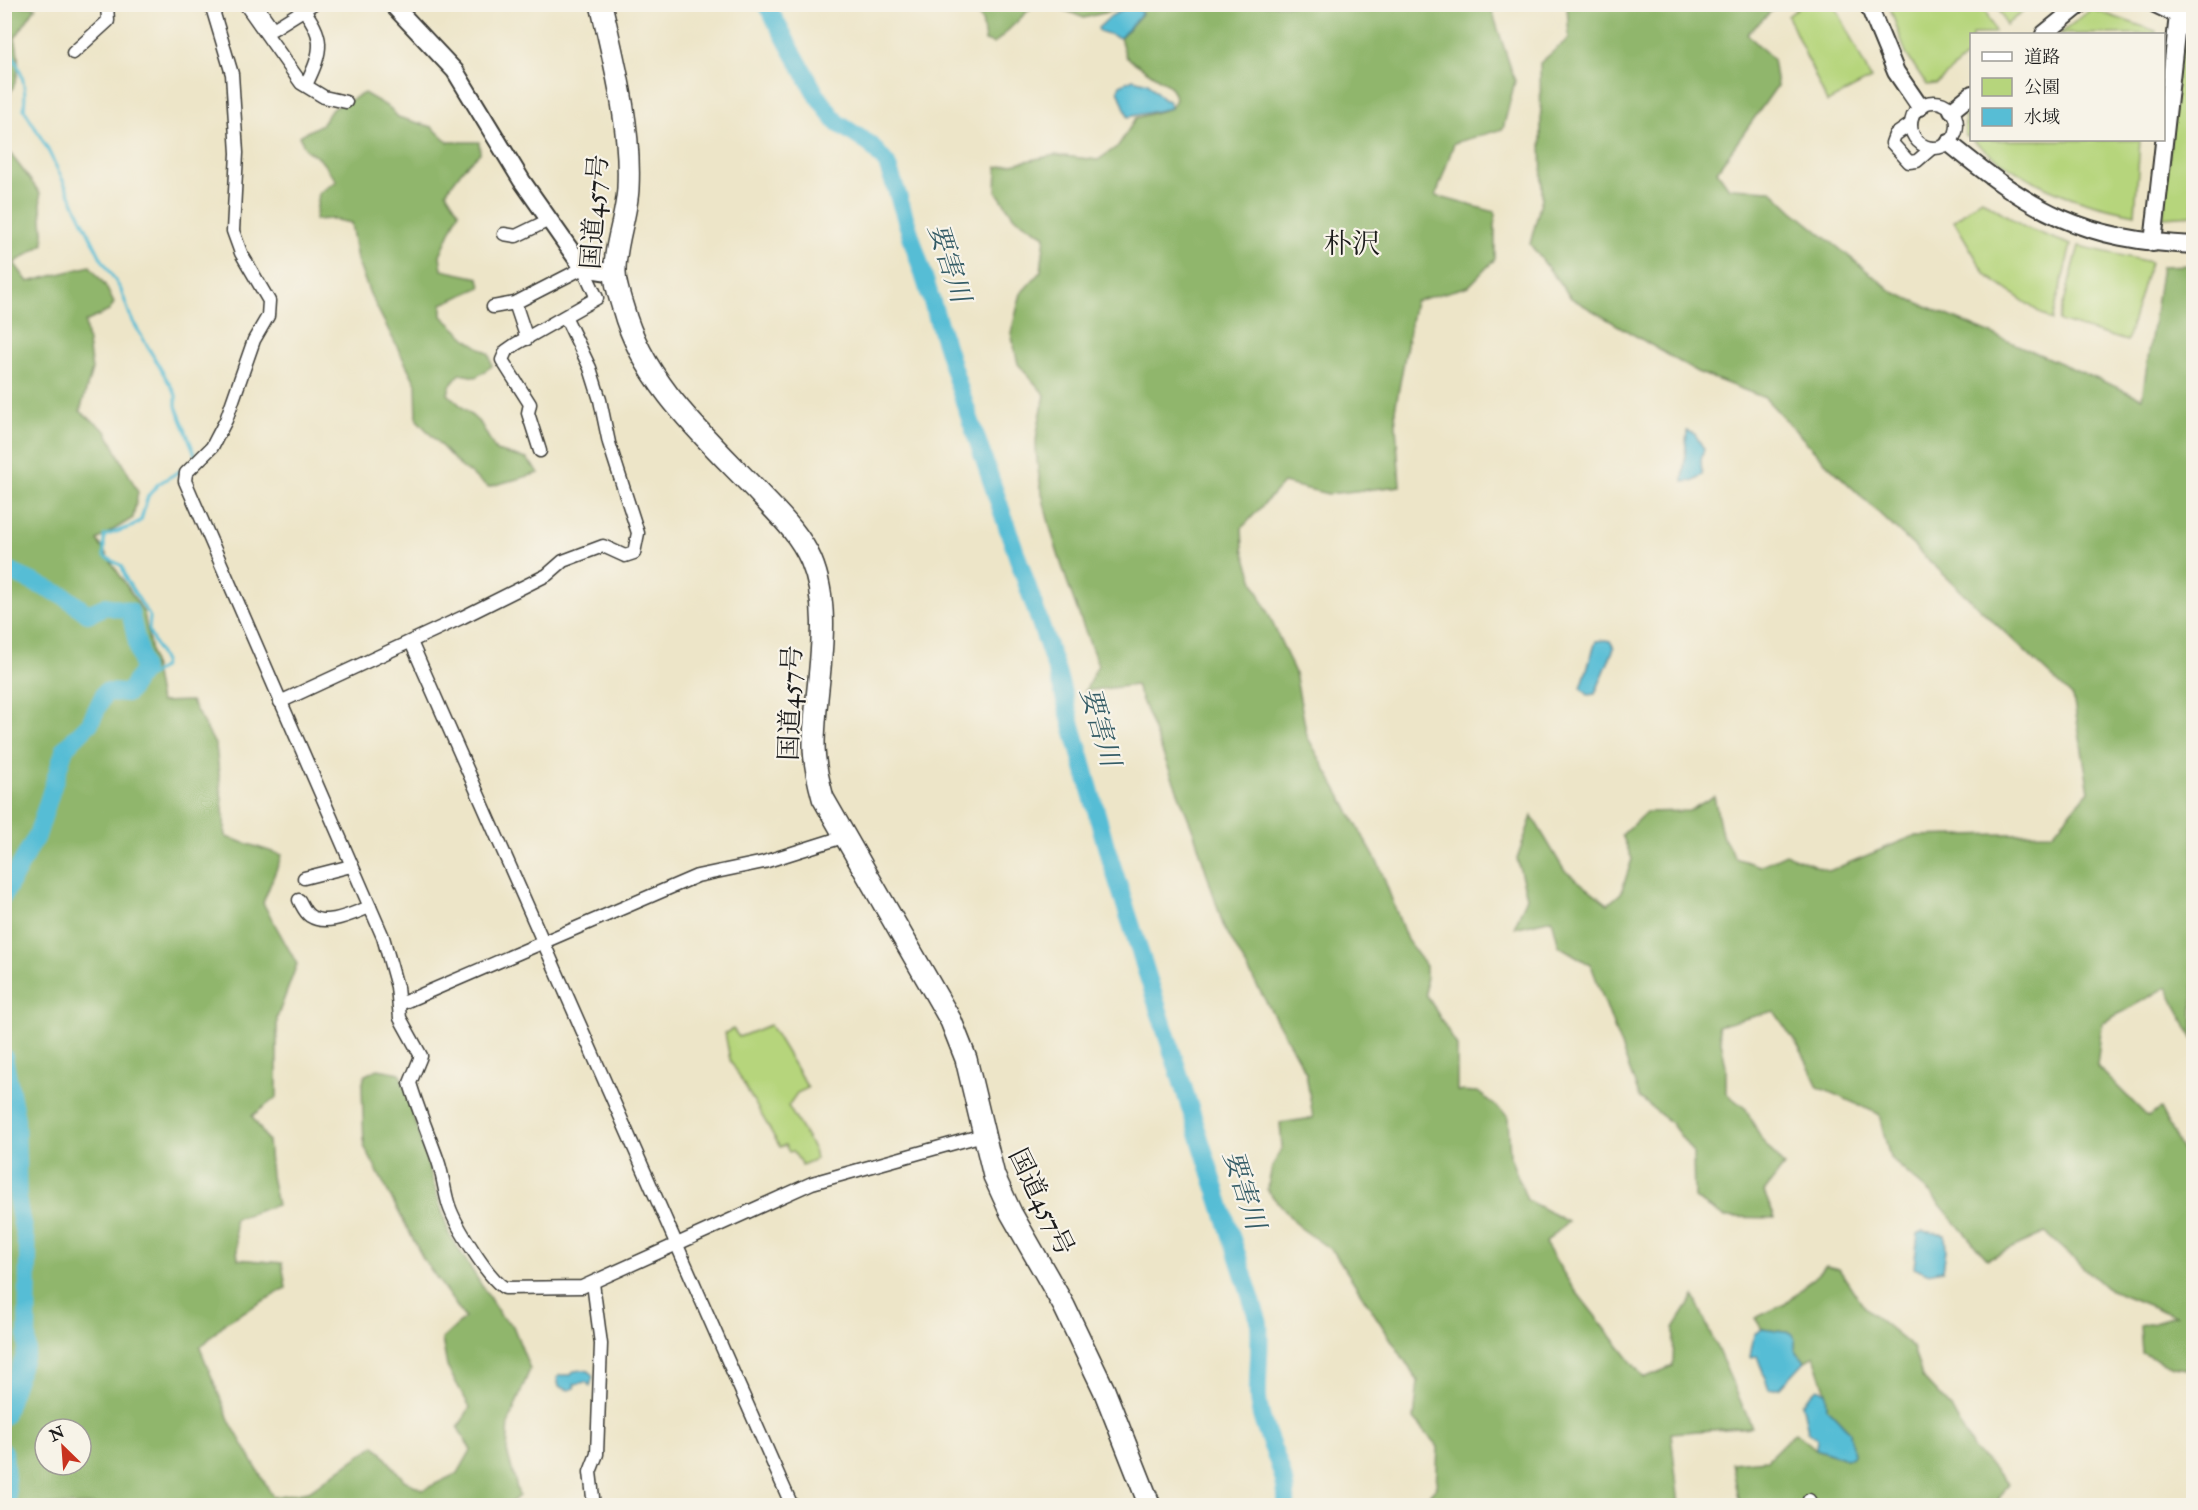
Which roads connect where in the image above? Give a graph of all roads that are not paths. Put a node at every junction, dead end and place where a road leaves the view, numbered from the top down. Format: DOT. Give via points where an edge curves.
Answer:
graph roads {
  1 [pos="107,4"];
  2 [pos="211,4"];
  3 [pos="245,4"];
  4 [pos="392,4"];
  5 [pos="601,4"];
  6 [pos="1868,4"];
  7 [pos="2080,4"];
  8 [pos="2155,4"];
  9 [pos="305,6"];
  10 [pos="259,9"];
  11 [pos="2186,16"];
  12 [pos="2045,33"];
  13 [pos="73,53"];
  14 [pos="306,86"];
  15 [pos="1970,95"];
  16 [pos="346,102"];
  17 [pos="1920,107"];
  18 [pos="1952,110"];
  19 [pos="1911,123"];
  20 [pos="1941,145"];
  21 [pos="549,220"];
  22 [pos="504,234"];
  23 [pos="2153,243"];
  24 [pos="2193,245"];
  25 [pos="583,268"];
  26 [pos="615,273"];
  27 [pos="516,303"];
  28 [pos="493,307"];
  29 [pos="566,318"];
  30 [pos="527,339"];
  31 [pos="540,451"];
  32 [pos="411,642"];
  33 [pos="280,702"];
  34 [pos="843,837"];
  35 [pos="351,866"];
  36 [pos="303,878"];
  37 [pos="299,900"];
  38 [pos="370,907"];
  39 [pos="544,942"];
  40 [pos="400,1004"];
  41 [pos="982,1135"];
  42 [pos="678,1244"];
  43 [pos="593,1284"];
  44 [pos="594,1506"];
  45 [pos="792,1506"];
  46 [pos="1150,1506"];
  1 -- 13 [label="street" via="108,21"];
  2 -- 33 [label="street" via="232,74 237,153 233,231 269,301 268,316 254,340 226,420 212,447 186,473 185,481"];
  3 -- 14 [label="street"];
  4 -- 21 [label="street" via="455,71"];
  5 -- 26 [label="highway, 国道457号" via="628,152 628,190"];
  6 -- 17 [label="street" via="1896,72"];
  7 -- 12 [label="street"];
  8 -- 11 [label="street"];
  9 -- 10 [label="street" via="273,29"];
  9 -- 14 [label="street" via="321,41"];
  11 -- 23 [label="street"];
  14 -- 16 [label="street" via="324,97"];
  15 -- 18 [label="street"];
  17 -- 18 [label="street" via="1940,102"];
  17 -- 19 [label="street"];
  18 -- 20 [label="street" via="1957,131"];
  19 -- 20 [label="street" via="1916,140"];
  19 -- 20 [label="street" via="1894,135 1892,143 1909,162"];
  20 -- 23 [label="street" via="2070,224"];
  21 -- 22 [label="street" via="516,236"];
  21 -- 25 [label="street"];
  23 -- 24 [label="street"];
  25 -- 26 [label="street"];
  25 -- 27 [label="street"];
  25 -- 29 [label="street" via="597,298"];
  26 -- 34 [label="highway, 国道457号" via="629,329 663,388 796,532 811,561 819,586 821,621 815,771 823,798"];
  27 -- 28 [label="street"];
  27 -- 30 [label="street"];
  29 -- 30 [label="street"];
  29 -- 32 [label="street" via="590,368 600,400 609,443 638,533 637,548 629,556 603,546 583,552 538,580"];
  30 -- 31 [label="street" via="506,351 502,360 530,404 528,413"];
  32 -- 33 [label="street"];
  32 -- 39 [label="street"];
  33 -- 35 [label="street"];
  34 -- 39 [label="street" via="764,862 698,876"];
  34 -- 41 [label="highway, 国道457号" via="951,1021 966,1059"];
  35 -- 36 [label="street"];
  35 -- 38 [label="street"];
  37 -- 38 [label="street" via="308,915 322,920"];
  38 -- 40 [label="street" via="386,946"];
  39 -- 40 [label="street"];
  39 -- 42 [label="street"];
  40 -- 43 [label="street" via="400,1018 421,1056 410,1083 439,1162 448,1204 458,1227 490,1275 497,1284 516,1289"];
  41 -- 42 [label="street" via="812,1183"];
  41 -- 46 [label="highway, 国道457号" via="994,1176 1104,1390"];
  42 -- 43 [label="street"];
  42 -- 45 [label="street"];
  43 -- 44 [label="street" via="601,1344 597,1454 590,1472"];
}
